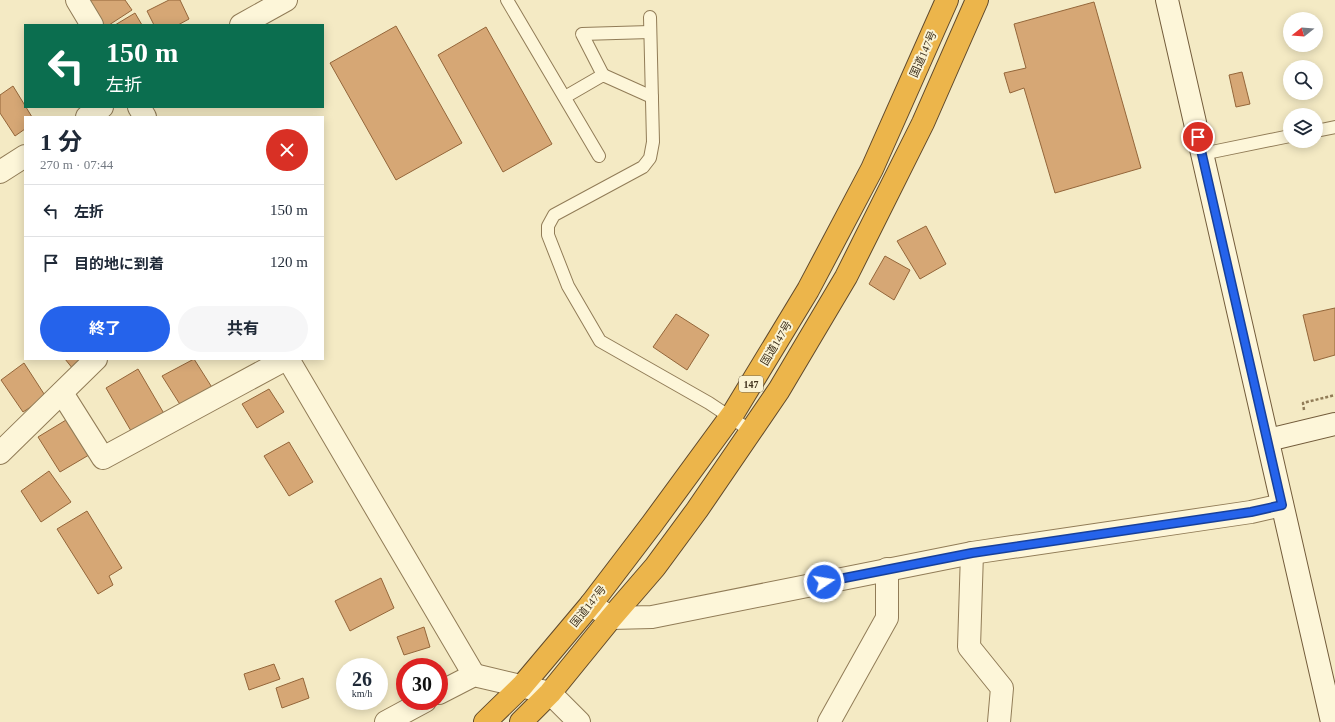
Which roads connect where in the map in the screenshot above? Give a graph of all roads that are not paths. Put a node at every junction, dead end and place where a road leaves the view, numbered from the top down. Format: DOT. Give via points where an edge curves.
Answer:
graph roads {
  1 [pos="77,0"];
  2 [pos="286,0"];
  3 [pos="507,0"];
  4 [pos="947,0"];
  5 [pos="976,0"];
  6 [pos="1167,0"];
  7 [pos="650,17"];
  8 [pos="91,24"];
  9 [pos="243,24"];
  10 [pos="650,32"];
  11 [pos="603,76"];
  12 [pos="565,97"];
  13 [pos="652,97"];
  14 [pos="100,108"];
  15 [pos="88,116"];
  16 [pos="1335,127"];
  17 [pos="1323,130"];
  18 [pos="1283,137"];
  19 [pos="1202,154"];
  20 [pos="600,156"];
  21 [pos="24,157"];
  22 [pos="0,172"];
  23 [pos="95,360"];
  24 [pos="285,360"];
  25 [pos="288,360"];
  26 [pos="62,392"];
  27 [pos="731,416"];
  28 [pos="1335,424"];
  29 [pos="751,431"];
  30 [pos="1268,440"];
  31 [pos="0,453"];
  32 [pos="1282,505"];
  33 [pos="972,553"];
  34 [pos="887,569"];
  35 [pos="592,604"];
  36 [pos="611,618"];
  37 [pos="474,674"];
  38 [pos="522,686"];
  39 [pos="448,688"];
  40 [pos="550,694"];
  41 [pos="408,710"];
  42 [pos="386,722"];
  43 [pos="485,722"];
  44 [pos="521,722"];
  45 [pos="579,722"];
  46 [pos="829,722"];
  47 [pos="999,722"];
  48 [pos="1332,722"];
  1 -- 8 [label="street"];
  2 -- 9 [label="street"];
  3 -- 12 [label="lane"];
  4 -- 27 [label="highway, 国道147号 / 147" via="872,169 808,290"];
  5 -- 29 [label="highway, 147" via="923,123 846,277 779,390"];
  6 -- 19 [label="street"];
  7 -- 10 [label="lane"];
  10 -- 11 [label="lane" via="582,34"];
  10 -- 13 [label="lane"];
  11 -- 12 [label="lane"];
  11 -- 13 [label="lane"];
  12 -- 20 [label="lane"];
  13 -- 27 [label="lane" via="653,142 650,158 643,167 554,215 548,226 548,235 568,286 600,341"];
  14 -- 15 [label="street"];
  16 -- 17 [label="lane"];
  18 -- 19 [label="lane"];
  19 -- 30 [label="street"];
  21 -- 22 [label="street"];
  23 -- 26 [label="street"];
  24 -- 26 [label="street" via="103,458"];
  25 -- 37 [label="street"];
  26 -- 31 [label="street"];
  27 -- 29 [label="lane"];
  27 -- 35 [label="highway, 国道147号 / 147"];
  28 -- 30 [label="street"];
  29 -- 36 [label="highway, 147" via="659,561"];
  30 -- 32 [label="street"];
  32 -- 33 [label="street" via="1251,512"];
  32 -- 48 [label="street"];
  33 -- 34 [label="street"];
  33 -- 47 [label="street" via="969,647 1002,688"];
  34 -- 36 [label="street" via="652,617"];
  34 -- 46 [label="street" via="887,618"];
  35 -- 36 [label="street"];
  35 -- 38 [label="highway, 国道147号 / 147"];
  36 -- 40 [label="highway, 147"];
  37 -- 38 [label="street"];
  37 -- 39 [label="street"];
  38 -- 40 [label="street"];
  38 -- 43 [label="highway, 国道147号 / 147"];
  40 -- 44 [label="highway, 147"];
  40 -- 45 [label="street"];
  41 -- 42 [label="street"];
}
